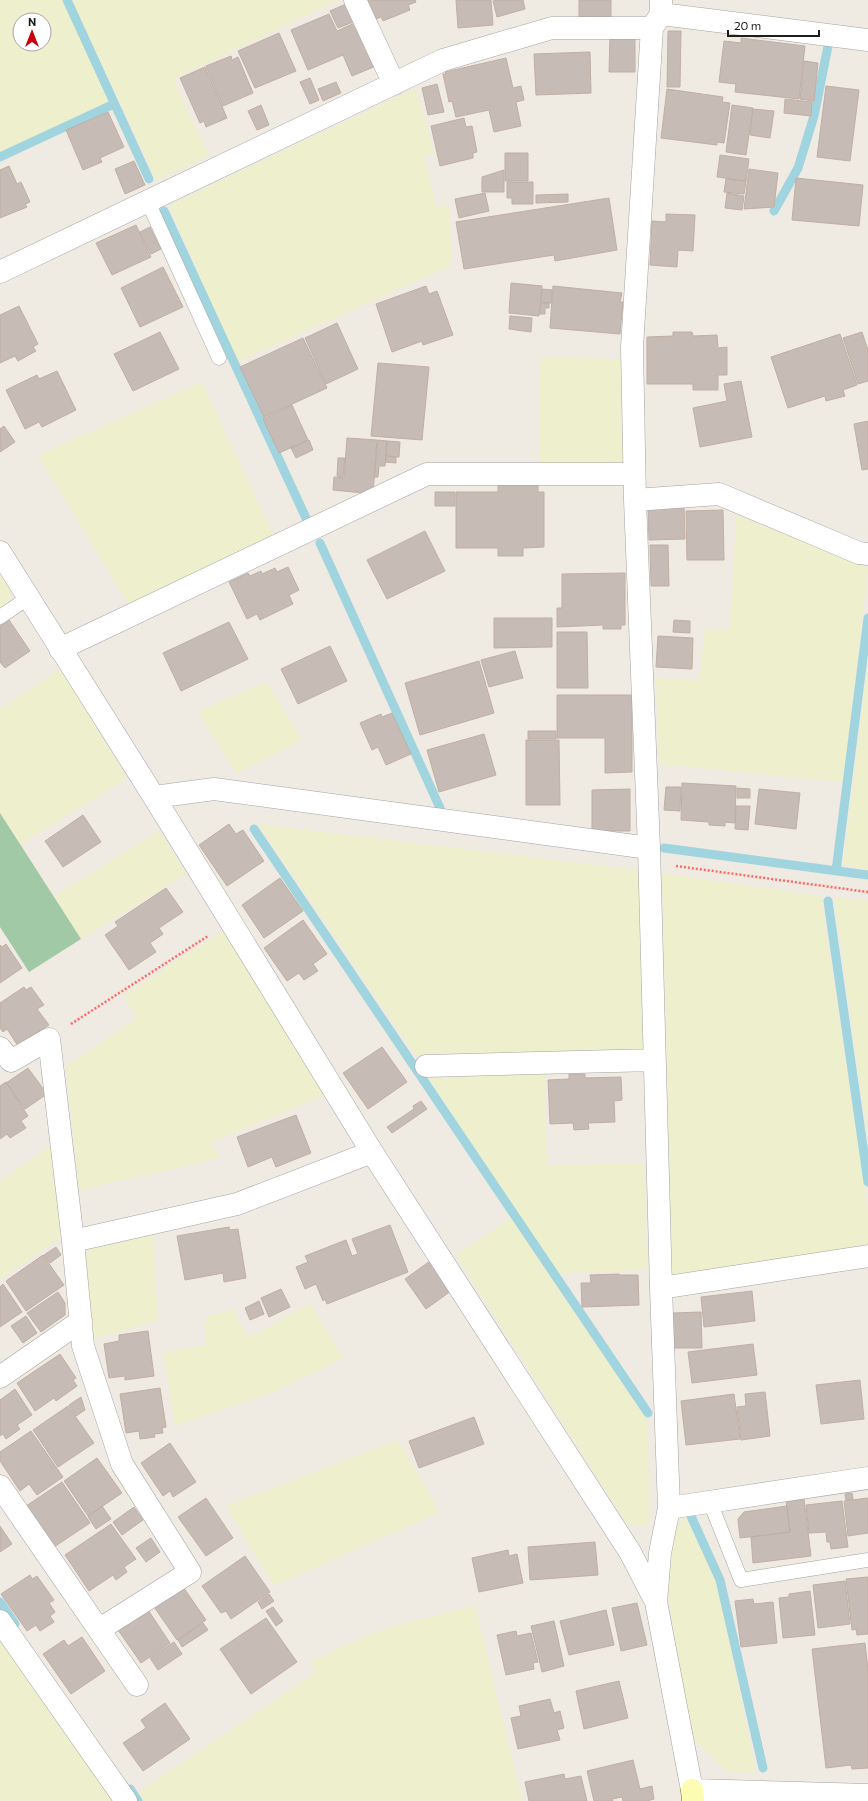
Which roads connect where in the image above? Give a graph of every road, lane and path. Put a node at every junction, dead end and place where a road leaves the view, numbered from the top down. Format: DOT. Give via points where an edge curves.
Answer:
graph roads {
  1 [pos="355,0"];
  2 [pos="658,14"];
  3 [pos="868,40"];
  4 [pos="394,84"];
  5 [pos="148,202"];
  6 [pos="0,272"];
  7 [pos="219,358"];
  8 [pos="634,474"];
  9 [pos="634,500"];
  10 [pos="0,552"];
  11 [pos="868,554"];
  12 [pos="28,598"];
  13 [pos="0,617"];
  14 [pos="60,649"];
  15 [pos="154,797"];
  16 [pos="649,848"];
  17 [pos="231,921"];
  18 [pos="49,1038"];
  19 [pos="0,1048"];
  20 [pos="654,1060"];
  21 [pos="426,1066"];
  22 [pos="372,1152"];
  23 [pos="73,1241"];
  24 [pos="868,1256"];
  25 [pos="661,1288"];
  26 [pos="81,1321"];
  27 [pos="0,1377"];
  28 [pos="868,1478"];
  29 [pos="0,1486"];
  30 [pos="710,1502"];
  31 [pos="669,1508"];
  32 [pos="868,1560"];
  33 [pos="656,1602"];
  34 [pos="0,1621"];
  35 [pos="100,1629"];
  36 [pos="137,1685"];
  37 [pos="693,1795"];
  38 [pos="868,1795"];
  39 [pos="126,1801"];
  1 -- 4 [label="street"];
  2 -- 3 [label="street"];
  2 -- 4 [label="street" via="552,28 443,60"];
  2 -- 8 [label="street" via="632,347"];
  4 -- 5 [label="street"];
  5 -- 6 [label="street"];
  5 -- 7 [label="lane"];
  8 -- 9 [label="street"];
  8 -- 14 [label="street" via="427,474"];
  9 -- 11 [label="street" via="719,494 859,553"];
  9 -- 16 [label="street"];
  10 -- 12 [label="street"];
  12 -- 13 [label="lane"];
  12 -- 14 [label="street"];
  14 -- 15 [label="street"];
  15 -- 16 [label="street" via="214,789"];
  15 -- 17 [label="street"];
  16 -- 20 [label="street"];
  17 -- 18 [label="path"];
  17 -- 22 [label="street"];
  18 -- 19 [label="street" via="11,1061"];
  18 -- 23 [label="street"];
  20 -- 21 [label="street"];
  20 -- 25 [label="street"];
  22 -- 23 [label="street" via="237,1204"];
  22 -- 33 [label="street" via="630,1552"];
  23 -- 26 [label="street"];
  24 -- 25 [label="street"];
  25 -- 31 [label="street"];
  26 -- 27 [label="street"];
  26 -- 35 [label="street" via="83,1346 122,1464 190,1572"];
  28 -- 30 [label="street"];
  29 -- 35 [label="street"];
  30 -- 31 [label="street"];
  30 -- 32 [label="lane" via="741,1580"];
  31 -- 33 [label="street" via="660,1553"];
  33 -- 37 [label="street"];
  34 -- 39 [label="street"];
  35 -- 36 [label="street"];
  37 -- 38 [label="street"];
}
